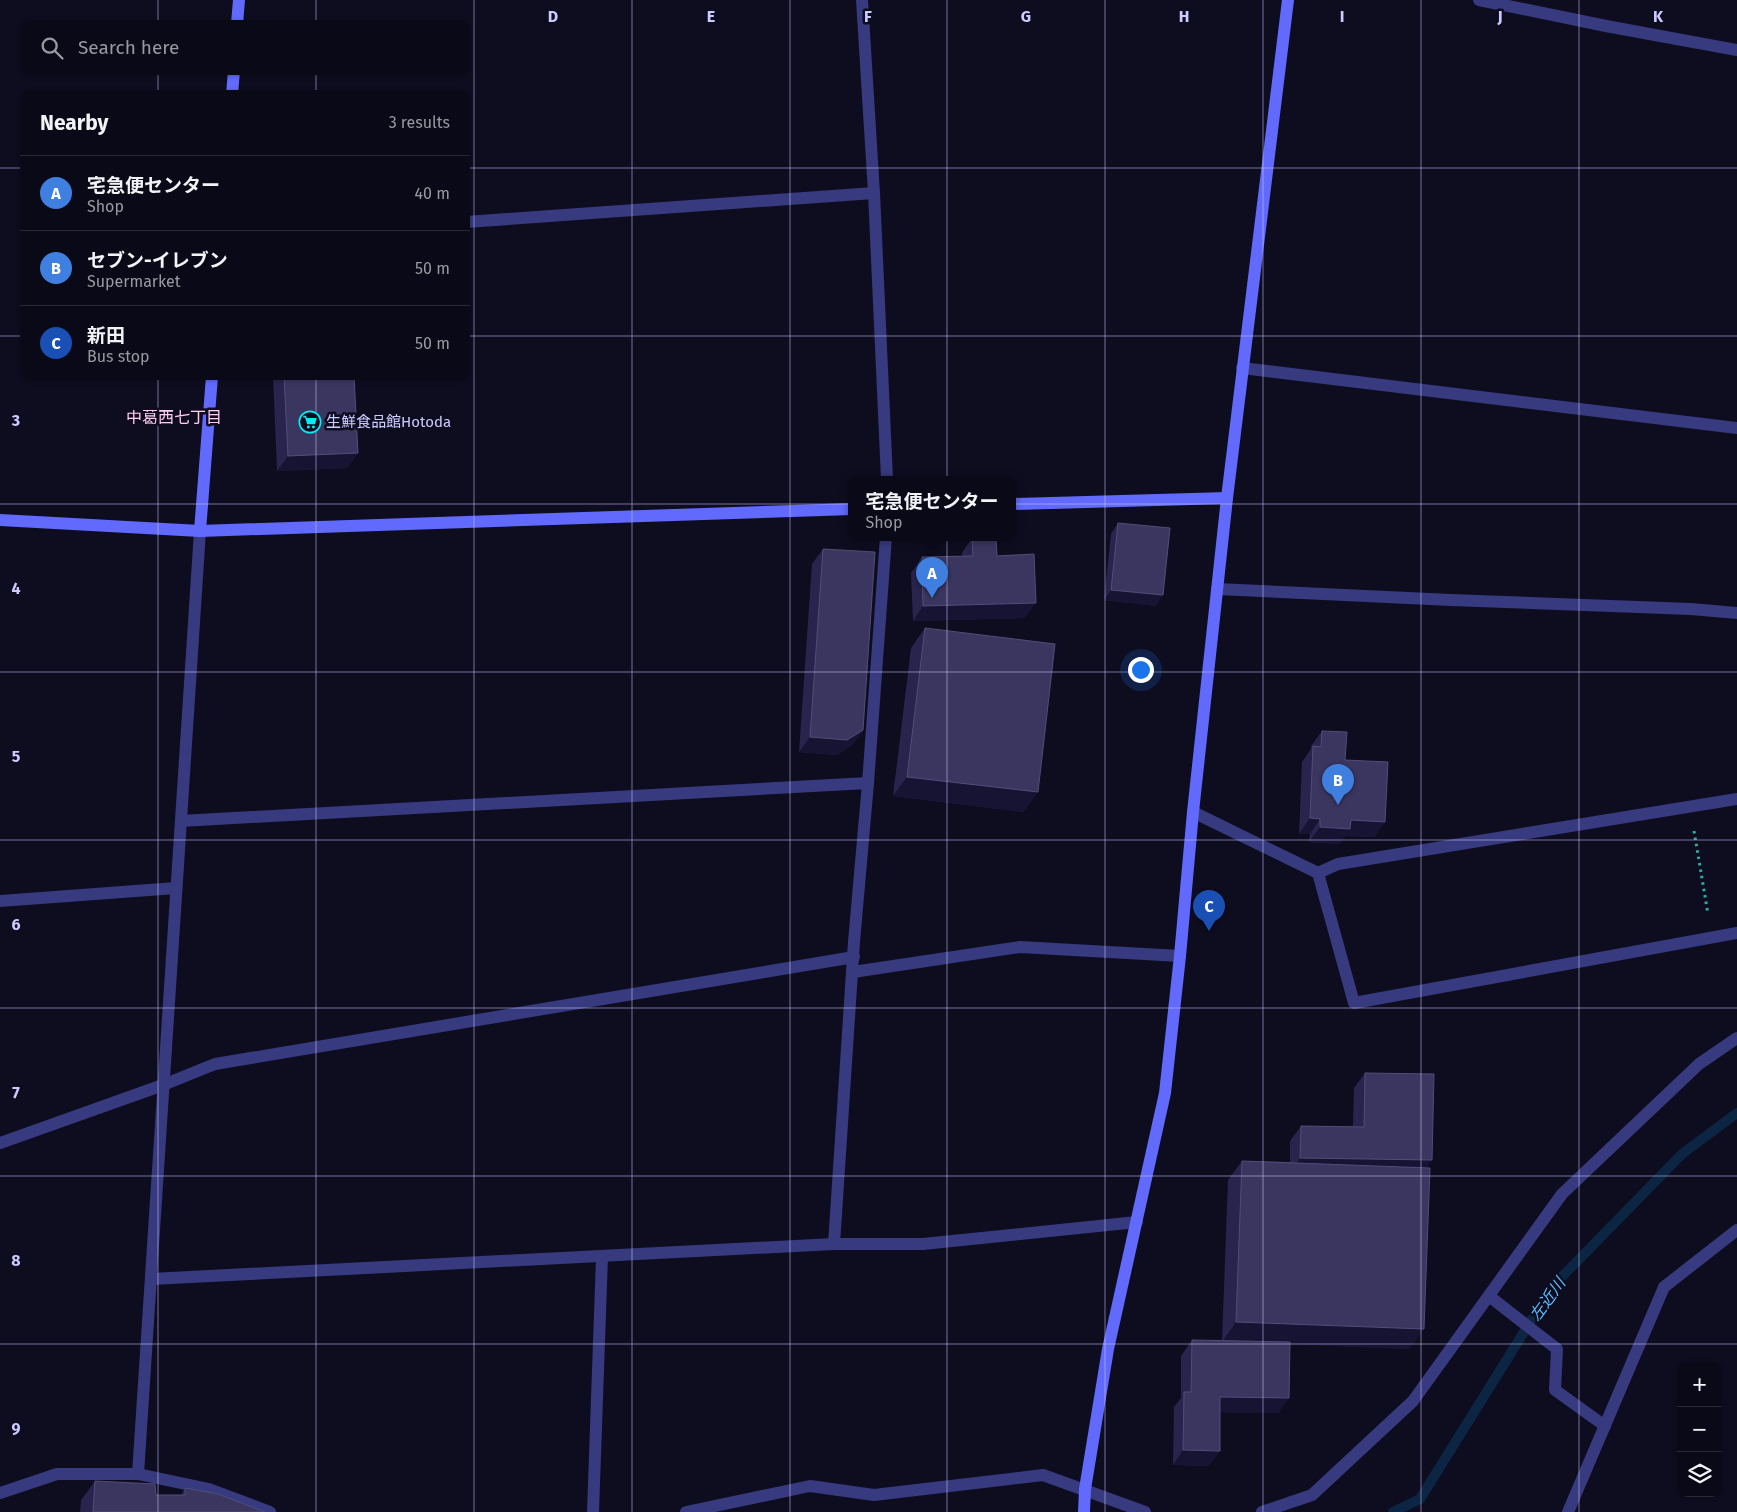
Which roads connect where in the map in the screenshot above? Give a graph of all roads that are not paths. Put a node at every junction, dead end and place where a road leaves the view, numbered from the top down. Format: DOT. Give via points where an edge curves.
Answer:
graph roads {
  1 [pos="239,0"];
  2 [pos="862,0"];
  3 [pos="1288,0"];
  4 [pos="1479,0"];
  5 [pos="237,20"];
  6 [pos="1737,50"];
  7 [pos="234,75"];
  8 [pos="232,90"];
  9 [pos="874,193"];
  10 [pos="470,222"];
  11 [pos="1242,368"];
  12 [pos="212,380"];
  13 [pos="1737,428"];
  14 [pos="887,476"];
  15 [pos="1227,498"];
  16 [pos="1016,504"];
  17 [pos="848,509"];
  18 [pos="0,520"];
  19 [pos="200,531"];
  20 [pos="886,541"];
  21 [pos="1217,589"];
  22 [pos="1737,613"];
  23 [pos="868,783"];
  24 [pos="1737,799"];
  25 [pos="1193,812"];
  26 [pos="181,821"];
  27 [pos="1318,873"];
  28 [pos="176,888"];
  29 [pos="0,901"];
  30 [pos="1737,933"];
  31 [pos="1180,956"];
  32 [pos="854,957"];
  33 [pos="853,972"];
  34 [pos="1737,1038"];
  35 [pos="163,1085"];
  36 [pos="0,1143"];
  37 [pos="1137,1222"];
  38 [pos="1737,1230"];
  39 [pos="834,1244"];
  40 [pos="602,1257"];
  41 [pos="151,1279"];
  42 [pos="1488,1296"];
  43 [pos="1605,1426"];
  44 [pos="138,1474"];
  45 [pos="1085,1489"];
  46 [pos="0,1493"];
  47 [pos="270,1512"];
  48 [pos="593,1512"];
  49 [pos="686,1512"];
  50 [pos="1084,1512"];
  51 [pos="1144,1512"];
  52 [pos="1262,1512"];
  53 [pos="1568,1512"];
  1 -- 5 [label="street"];
  2 -- 9 [label="street"];
  3 -- 11 [label="street"];
  4 -- 6 [label="street"];
  7 -- 8 [label="street"];
  9 -- 10 [label="street"];
  9 -- 14 [label="street"];
  11 -- 13 [label="street"];
  11 -- 15 [label="street"];
  12 -- 19 [label="street"];
  15 -- 16 [label="street"];
  15 -- 21 [label="street"];
  17 -- 19 [label="street"];
  18 -- 19 [label="street"];
  19 -- 26 [label="street"];
  20 -- 23 [label="street"];
  21 -- 22 [label="street"];
  21 -- 25 [label="street"];
  23 -- 26 [label="street"];
  23 -- 32 [label="street"];
  24 -- 27 [label="street" via="1338,864"];
  25 -- 27 [label="street"];
  25 -- 31 [label="street"];
  26 -- 28 [label="street"];
  27 -- 30 [label="street" via="1354,1003"];
  28 -- 29 [label="street"];
  28 -- 35 [label="street"];
  31 -- 33 [label="street" via="1020,947"];
  31 -- 37 [label="street" via="1165,1093"];
  32 -- 33 [label="street"];
  32 -- 35 [label="street" via="215,1064"];
  33 -- 39 [label="street"];
  34 -- 42 [label="street" via="1699,1064 1562,1194"];
  35 -- 36 [label="street"];
  35 -- 41 [label="street"];
  37 -- 39 [label="street" via="923,1244"];
  37 -- 45 [label="street" via="1108,1349"];
  38 -- 43 [label="street" via="1664,1287"];
  39 -- 40 [label="street"];
  40 -- 41 [label="street"];
  40 -- 48 [label="street"];
  41 -- 44 [label="street"];
  42 -- 43 [label="street" via="1557,1348 1556,1390"];
  42 -- 52 [label="street" via="1414,1402 1312,1494"];
  43 -- 53 [label="street"];
  44 -- 46 [label="street" via="57,1474"];
  44 -- 47 [label="street" via="210,1489"];
  45 -- 49 [label="street" via="1043,1475 874,1495 810,1486"];
  45 -- 50 [label="street"];
  45 -- 51 [label="street"];
}
